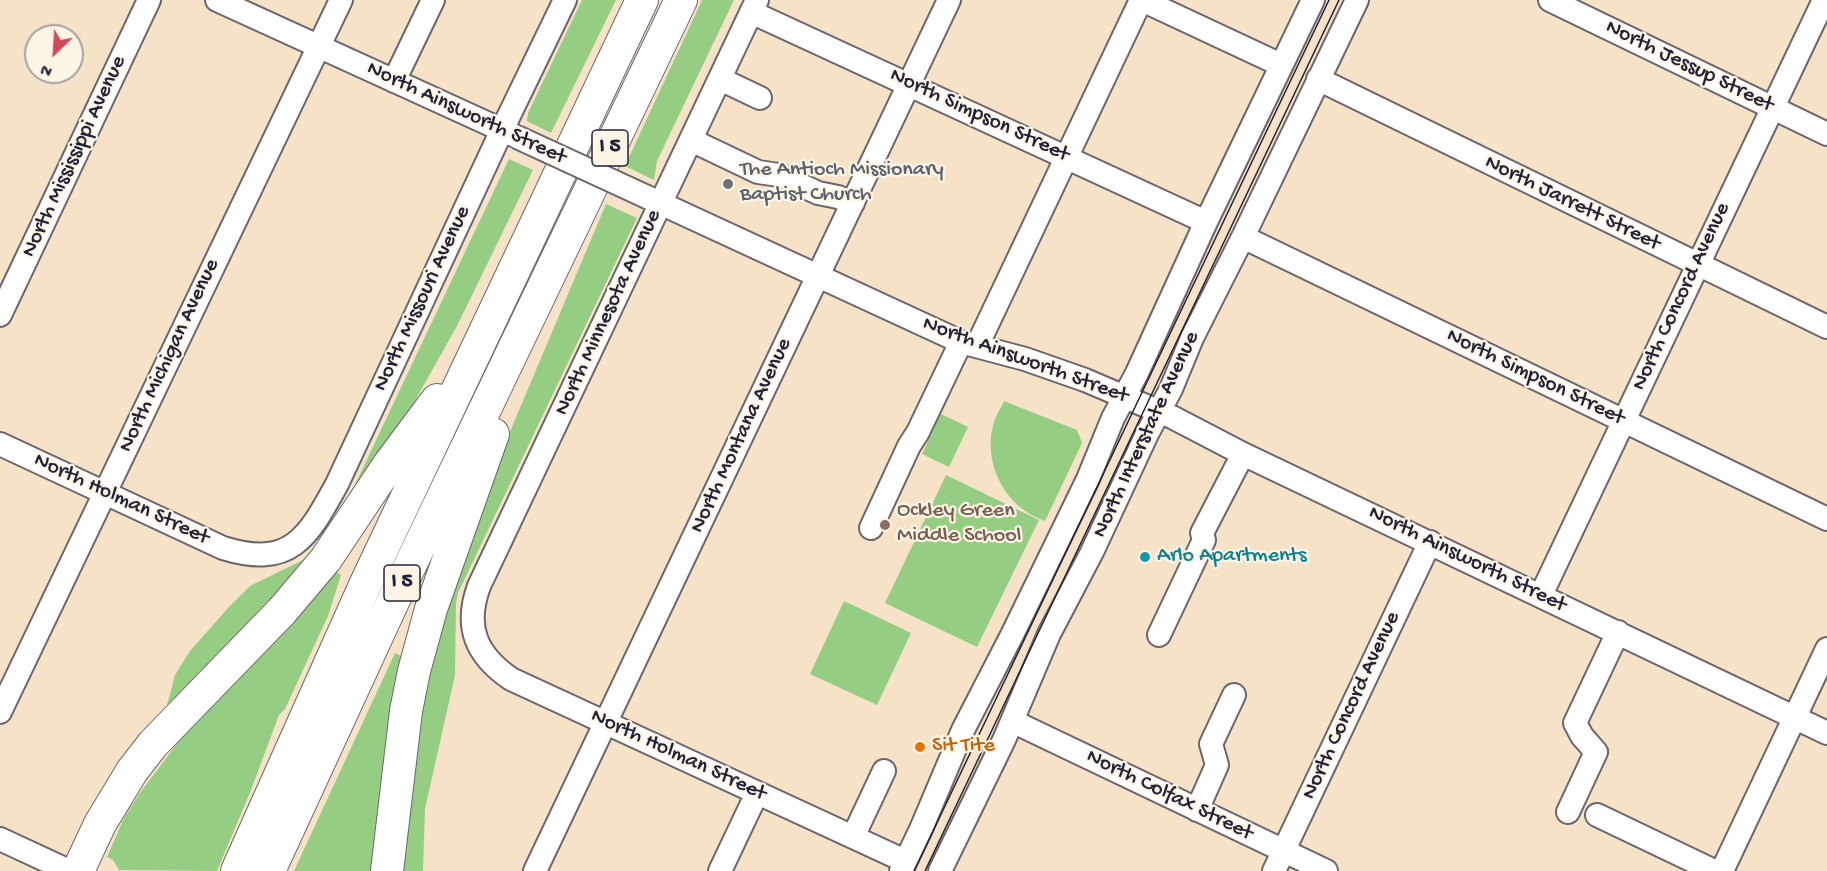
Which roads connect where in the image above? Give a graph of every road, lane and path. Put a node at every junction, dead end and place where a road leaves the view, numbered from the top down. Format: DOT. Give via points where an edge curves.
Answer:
graph roads {
  1 [pos="149,0"];
  2 [pos="217,0"];
  3 [pos="341,0"];
  4 [pos="433,0"];
  5 [pos="565,0"];
  6 [pos="642,0"];
  7 [pos="681,0"];
  8 [pos="949,0"];
  9 [pos="1141,0"];
  10 [pos="1313,0"];
  11 [pos="1357,0"];
  12 [pos="1550,0"];
  13 [pos="1824,0"];
  14 [pos="754,6"];
  15 [pos="319,46"];
  16 [pos="1281,64"];
  17 [pos="720,79"];
  18 [pos="1318,80"];
  19 [pos="394,81"];
  20 [pos="909,84"];
  21 [pos="760,98"];
  22 [pos="1772,108"];
  23 [pos="510,134"];
  24 [pos="1827,134"];
  25 [pos="691,140"];
  26 [pos="1067,156"];
  27 [pos="654,200"];
  28 [pos="853,203"];
  29 [pos="1206,222"];
  30 [pos="1243,237"];
  31 [pos="1698,265"];
  32 [pos="818,275"];
  33 [pos="540,297"];
  34 [pos="0,315"];
  35 [pos="1827,327"];
  36 [pos="478,344"];
  37 [pos="969,344"];
  38 [pos="1124,397"];
  39 [pos="1158,412"];
  40 [pos="1623,421"];
  41 [pos="0,444"];
  42 [pos="1243,454"];
  43 [pos="105,493"];
  44 [pos="1827,519"];
  45 [pos="871,528"];
  46 [pos="1430,542"];
  47 [pos="243,554"];
  48 [pos="1540,595"];
  49 [pos="473,628"];
  50 [pos="1618,632"];
  51 [pos="1159,635"];
  52 [pos="1827,649"];
  53 [pos="1234,695"];
  54 [pos="0,712"];
  55 [pos="1794,717"];
  56 [pos="1012,721"];
  57 [pos="606,723"];
  58 [pos="1827,733"];
  59 [pos="884,771"];
  60 [pos="757,793"];
  61 [pos="1197,810"];
  62 [pos="1568,812"];
  63 [pos="1597,815"];
  64 [pos="853,837"];
  65 [pos="0,839"];
  66 [pos="1278,861"];
  67 [pos="903,866"];
  68 [pos="69,871"];
  69 [pos="78,871"];
  70 [pos="237,871"];
  71 [pos="269,871"];
  72 [pos="387,871"];
  73 [pos="535,871"];
  74 [pos="720,871"];
  75 [pos="940,871"];
  76 [pos="1326,871"];
  77 [pos="1714,871"];
  78 [pos="1722,871"];
  1 -- 34 [label="street, North Mississippi Avenue"];
  2 -- 15 [label="street, North Ainsworth Street"];
  3 -- 15 [label="street, North Michigan Avenue"];
  4 -- 19 [label="street"];
  5 -- 23 [label="street, North Missouri Avenue"];
  6 -- 36 [label="highway, I 5"];
  7 -- 33 [label="highway, I 5"];
  8 -- 20 [label="street, North Montana Avenue"];
  9 -- 16 [label="street"];
  9 -- 26 [label="street"];
  10 -- 16 [label="street, North Interstate Avenue"];
  11 -- 18 [label="street, North Interstate Avenue"];
  12 -- 22 [label="street, North Jessup Street"];
  13 -- 22 [label="street, North Concord Avenue"];
  14 -- 17 [label="street, North Minnesota Avenue"];
  14 -- 20 [label="street, North Simpson Street"];
  15 -- 19 [label="street, North Ainsworth Street"];
  15 -- 43 [label="street, North Michigan Avenue"];
  16 -- 29 [label="street, North Interstate Avenue"];
  17 -- 21 [label="street"];
  17 -- 25 [label="street, North Minnesota Avenue"];
  18 -- 30 [label="street, North Interstate Avenue"];
  18 -- 31 [label="street, North Jarrett Street"];
  19 -- 23 [label="street, North Ainsworth Street"];
  20 -- 26 [label="street, North Simpson Street"];
  20 -- 28 [label="street, North Montana Avenue"];
  22 -- 24 [label="street, North Jessup Street"];
  22 -- 31 [label="street, North Concord Avenue"];
  23 -- 27 [label="street, North Ainsworth Street, bridge"];
  23 -- 47 [label="street, North Missouri Avenue" via="312,528 288,547 259,555"];
  25 -- 27 [label="street, North Minnesota Avenue"];
  25 -- 28 [label="street" via="758,172 779,175 818,193"];
  26 -- 29 [label="street, North Simpson Street"];
  26 -- 37 [label="street"];
  27 -- 32 [label="street, North Ainsworth Street"];
  27 -- 49 [label="street, North Minnesota Avenue" via="479,586 473,603"];
  28 -- 32 [label="street, North Montana Avenue"];
  29 -- 38 [label="street, North Interstate Avenue"];
  30 -- 39 [label="street, North Interstate Avenue"];
  30 -- 40 [label="street, North Simpson Street"];
  31 -- 35 [label="street, North Jarrett Street"];
  31 -- 40 [label="street, North Concord Avenue"];
  32 -- 37 [label="street, North Ainsworth Street"];
  32 -- 57 [label="street, North Montana Avenue"];
  33 -- 71 [label="highway, I 5"];
  33 -- 72 [label="highway" via="422,640 406,711"];
  36 -- 69 [label="highway" via="390,463 326,560 132,771"];
  36 -- 70 [label="highway, I 5"];
  37 -- 38 [label="street, North Ainsworth Street" via="1059,371"];
  37 -- 45 [label="street" via="909,446"];
  38 -- 39 [label="street, North Ainsworth Street"];
  38 -- 67 [label="street, North Interstate Avenue" via="1083,490 963,730"];
  39 -- 42 [label="street, North Ainsworth Street"];
  39 -- 56 [label="street, North Interstate Avenue" via="1049,634"];
  40 -- 44 [label="street, North Simpson Street"];
  40 -- 48 [label="street, North Concord Avenue"];
  41 -- 43 [label="street, North Holman Street"];
  42 -- 46 [label="street, North Ainsworth Street"];
  42 -- 51 [label="street" via="1202,534 1204,540"];
  43 -- 47 [label="street, North Holman Street"];
  43 -- 54 [label="street, North Michigan Avenue"];
  46 -- 48 [label="street, North Ainsworth Street"];
  46 -- 66 [label="street, North Concord Avenue"];
  48 -- 50 [label="street, North Ainsworth Street"];
  49 -- 57 [label="street, North Holman Street" via="477,644 497,670"];
  50 -- 55 [label="street, North Ainsworth Street"];
  50 -- 62 [label="street" via="1575,723 1596,752"];
  52 -- 55 [label="street"];
  53 -- 61 [label="street" via="1211,744 1217,765"];
  55 -- 58 [label="street, North Ainsworth Street"];
  55 -- 78 [label="street"];
  56 -- 61 [label="street, North Colfax Street"];
  56 -- 75 [label="street, North Interstate Avenue"];
  57 -- 60 [label="street, North Holman Street"];
  57 -- 73 [label="street, North Montana Avenue"];
  59 -- 64 [label="street"];
  60 -- 64 [label="street, North Holman Street"];
  60 -- 74 [label="street"];
  61 -- 66 [label="street, North Colfax Street"];
  63 -- 77 [label="street"];
  64 -- 67 [label="street, North Holman Street"];
  65 -- 68 [label="street"];
  66 -- 76 [label="street, North Colfax Street"];
}
